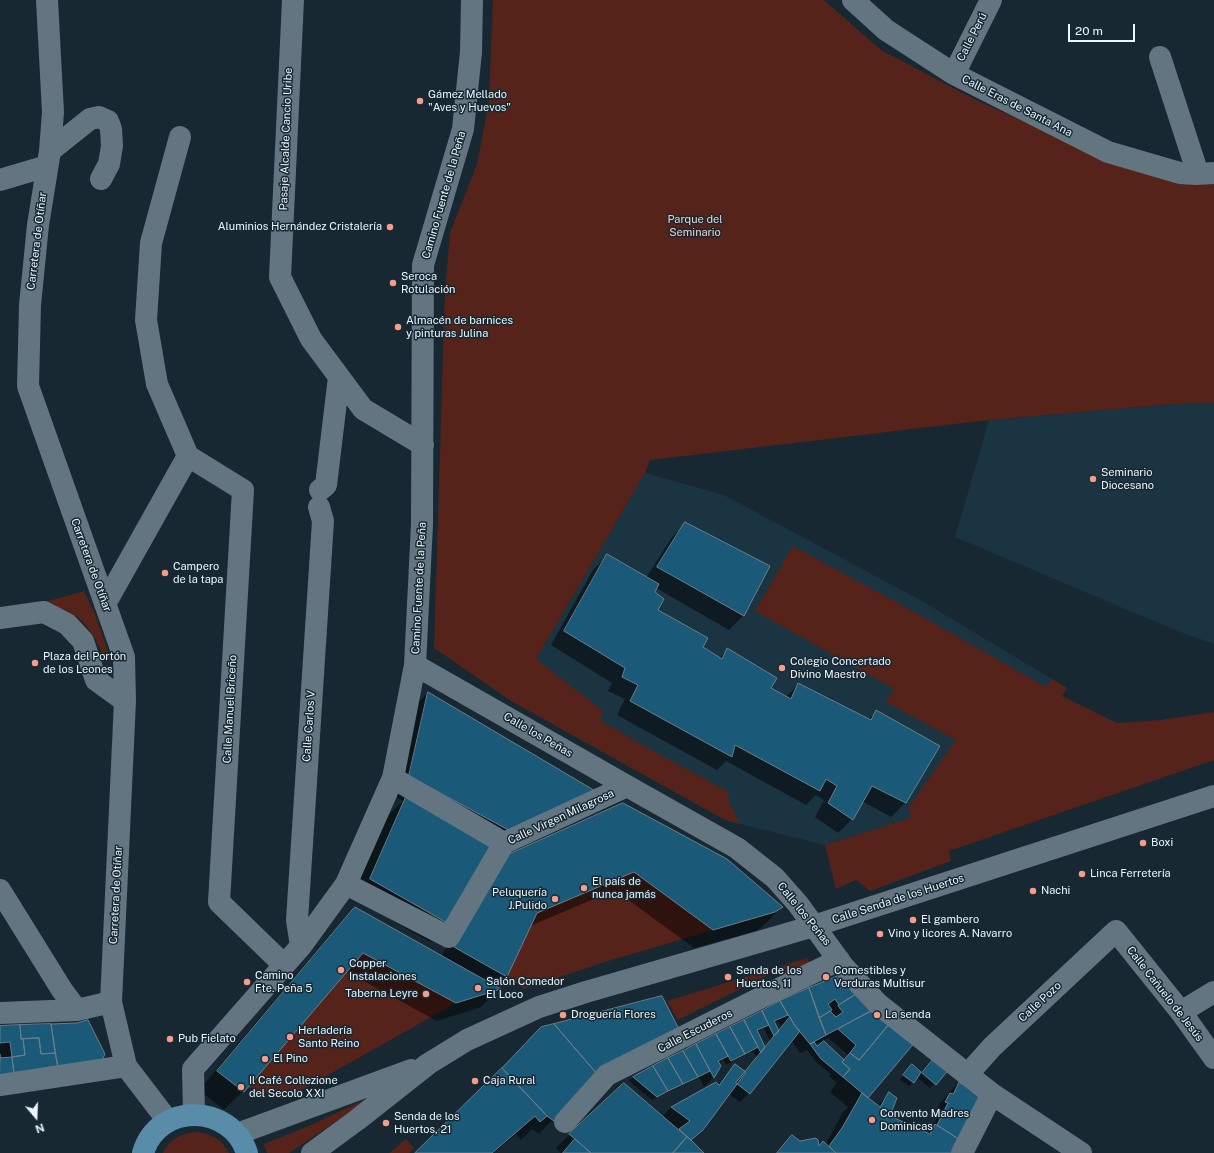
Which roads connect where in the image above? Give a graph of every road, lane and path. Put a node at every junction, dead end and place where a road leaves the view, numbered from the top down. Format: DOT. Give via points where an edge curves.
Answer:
graph roads {
  1 [pos="47,0"];
  2 [pos="293,0"];
  3 [pos="472,0"];
  4 [pos="853,0"];
  5 [pos="991,0"];
  6 [pos="1160,58"];
  7 [pos="954,74"];
  8 [pos="180,136"];
  9 [pos="48,158"];
  10 [pos="1206,174"];
  11 [pos="100,179"];
  12 [pos="0,180"];
  13 [pos="339,377"];
  14 [pos="422,445"];
  15 [pos="188,456"];
  16 [pos="105,604"];
  17 [pos="0,618"];
  18 [pos="415,665"];
  19 [pos="125,701"];
  20 [pos="393,778"];
  21 [pos="627,786"];
  22 [pos="1214,796"];
  23 [pos="504,843"];
  24 [pos="346,884"];
  25 [pos="0,890"];
  26 [pos="814,926"];
  27 [pos="1116,931"];
  28 [pos="301,946"];
  29 [pos="839,960"];
  30 [pos="284,965"];
  31 [pos="1214,992"];
  32 [pos="110,1002"];
  33 [pos="77,1010"];
  34 [pos="1181,1012"];
  35 [pos="0,1013"];
  36 [pos="1214,1058"];
  37 [pos="428,1064"];
  38 [pos="126,1066"];
  39 [pos="967,1075"];
  40 [pos="0,1085"];
  41 [pos="992,1094"];
  42 [pos="194,1114"];
  43 [pos="168,1122"];
  44 [pos="565,1122"];
  45 [pos="242,1144"];
  46 [pos="143,1153"];
  47 [pos="312,1153"];
  48 [pos="962,1153"];
  49 [pos="1081,1153"];
  1 -- 9 [label="street, Carretera de Otíñar" via="53,112"];
  2 -- 13 [label="street, Pasaje Alcalde Cancio Uribe" via="280,277 310,339"];
  3 -- 14 [label="street, Camino Fuente de la Peña" via="471,52 463,129 423,265"];
  4 -- 7 [label="street, Calle Eras de Santa Ana" via="886,30"];
  5 -- 7 [label="street, Calle Perú"];
  6 -- 10 [label="street, Calle Eras de Santa Ana"];
  7 -- 10 [label="street, Calle Eras de Santa Ana" via="1108,152 1180,173"];
  8 -- 15 [label="street" via="151,243 146,320 157,384"];
  9 -- 11 [label="street" via="90,119 99,116 108,121 112,146 109,164"];
  9 -- 12 [label="street"];
  9 -- 16 [label="street, Carretera de Otíñar" via="30,305 28,386"];
  13 -- 14 [label="street" via="363,409"];
  13 -- 28 [label="street, Calle Carlos V" via="326,485 320,499 323,521 297,920"];
  14 -- 18 [label="street, Camino Fuente de la Peña" via="422,524"];
  15 -- 16 [label="street"];
  15 -- 30 [label="street, Calle Manuel Briceño" via="243,490 219,902"];
  16 -- 19 [label="street, Carretera de Otíñar" via="124,657"];
  17 -- 19 [label="street" via="44,612 68,624 83,641 96,680"];
  18 -- 20 [label="street, Camino Fuente de la Peña"];
  18 -- 21 [label="street, Calle los Peñas"];
  19 -- 32 [label="street, Carretera de Otíñar"];
  20 -- 23 [label="street"];
  20 -- 24 [label="street, Camino Fuente de la Peña"];
  21 -- 23 [label="street, Calle Virgen Milagrosa"];
  21 -- 26 [label="street, Calle los Peñas" via="737,848 775,878"];
  22 -- 26 [label="street, Calle Senda de los Huertos"];
  23 -- 24 [label="street, Calle Virgen Milagrosa" via="449,937"];
  24 -- 28 [label="street, Camino Fuente de la Peña"];
  25 -- 33 [label="street"];
  26 -- 29 [label="street, Calle los Peñas"];
  26 -- 37 [label="street, Calle Senda de los Huertos" via="540,1007 467,1040"];
  27 -- 34 [label="street, Calle Cañuelo de Jesús"];
  27 -- 39 [label="street, Calle Pozo" via="992,1047"];
  28 -- 30 [label="street, Camino Fuente de la Peña"];
  29 -- 39 [label="street, Calle los Peñas" via="878,1004"];
  29 -- 44 [label="street, Calle Escuderos" via="607,1075"];
  30 -- 42 [label="street, Camino Fuente de la Peña" via="193,1069"];
  31 -- 34 [label="street"];
  32 -- 33 [label="street"];
  32 -- 38 [label="street, Carretera de Otíñar"];
  33 -- 35 [label="street"];
  34 -- 36 [label="street, Calle Cañuelo de Jesús"];
  37 -- 45 [label="street, Calle Senda de los Huertos"];
  37 -- 47 [label="street, Calle Senda de los Huertos"];
  38 -- 40 [label="street"];
  38 -- 43 [label="street, Carretera de Otíñar"];
  39 -- 41 [label="street, Calle los Peñas"];
  41 -- 48 [label="street"];
  41 -- 49 [label="street, Calle los Peñas"];
  42 -- 43 [label="main road"];
  42 -- 45 [label="main road" via="218,1119 228,1126"];
  43 -- 46 [label="main road" via="149,1139"];
}
